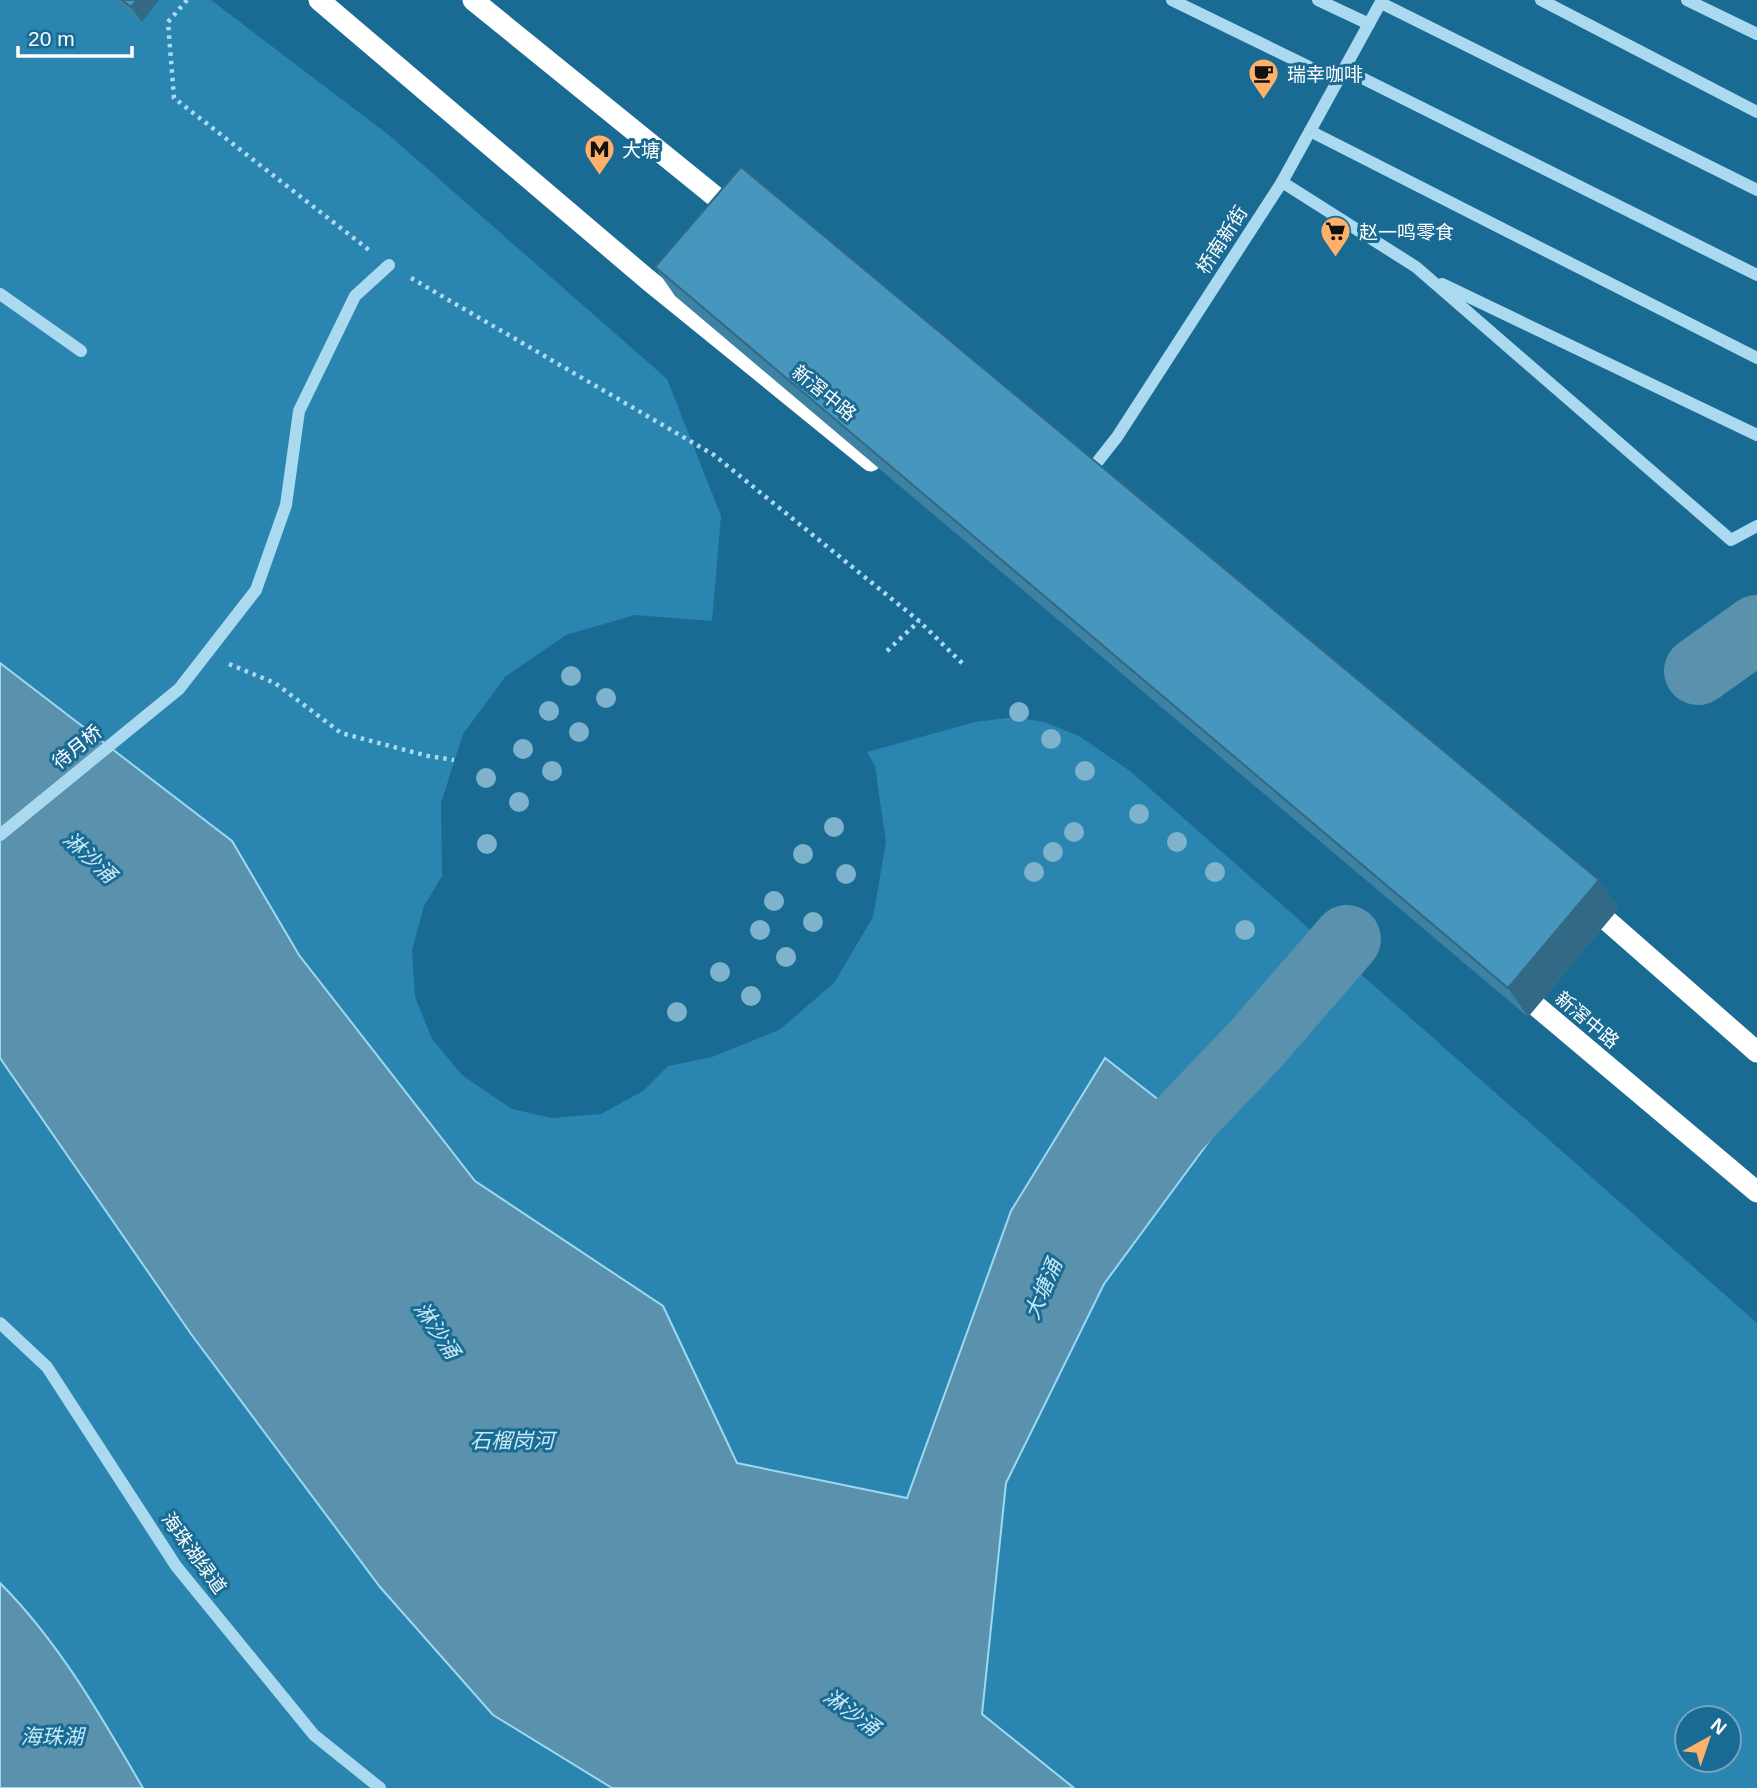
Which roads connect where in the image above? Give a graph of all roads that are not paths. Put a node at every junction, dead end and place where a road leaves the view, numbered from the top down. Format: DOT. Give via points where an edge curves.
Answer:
graph roads {
  1 [pos="319,0"];
  2 [pos="473,0"];
  3 [pos="1172,0"];
  4 [pos="1318,0"];
  5 [pos="1541,0"];
  6 [pos="1687,0"];
  7 [pos="1381,1"];
  8 [pos="1369,24"];
  9 [pos="1757,34"];
  10 [pos="1344,69"];
  11 [pos="1338,82"];
  12 [pos="1757,112"];
  13 [pos="1310,131"];
  14 [pos="1282,182"];
  15 [pos="1757,190"];
  16 [pos="753,227"];
  17 [pos="389,265"];
  18 [pos="1757,275"];
  19 [pos="1426,276"];
  20 [pos="0,294"];
  21 [pos="81,351"];
  22 [pos="1757,358"];
  23 [pos="1757,435"];
  24 [pos="890,477"];
  25 [pos="1076,488"];
  26 [pos="1757,526"];
  27 [pos="0,835"];
  28 [pos="1574,893"];
  29 [pos="1504,980"];
  30 [pos="1757,1052"];
  31 [pos="1757,1192"];
  32 [pos="0,1323"];
  33 [pos="380,1788"];
  1 -- 24 [label="highway, 新滘中路" via="647,279"];
  2 -- 16 [label="highway"];
  3 -- 11 [label="street"];
  4 -- 8 [label="street"];
  5 -- 12 [label="street"];
  6 -- 9 [label="street"];
  7 -- 8 [label="street, 桥南新街"];
  7 -- 15 [label="street"];
  8 -- 10 [label="street, 桥南新街"];
  10 -- 11 [label="street, 桥南新街"];
  10 -- 18 [label="street"];
  11 -- 13 [label="street, 桥南新街"];
  13 -- 14 [label="street, 桥南新街"];
  13 -- 22 [label="street"];
  14 -- 19 [label="street"];
  14 -- 25 [label="street, 桥南新街" via="1117,437"];
  17 -- 27 [label="street, 待月桥" via="355,296 299,411 286,506 256,590 179,689"];
  19 -- 23 [label="street"];
  19 -- 26 [label="street" via="1731,540"];
  20 -- 21 [label="street"];
  28 -- 30 [label="highway"];
  29 -- 31 [label="highway, 新滘中路"];
  32 -- 33 [label="street, 海珠湖绿道" via="47,1367 184,1577 314,1735"];
}
